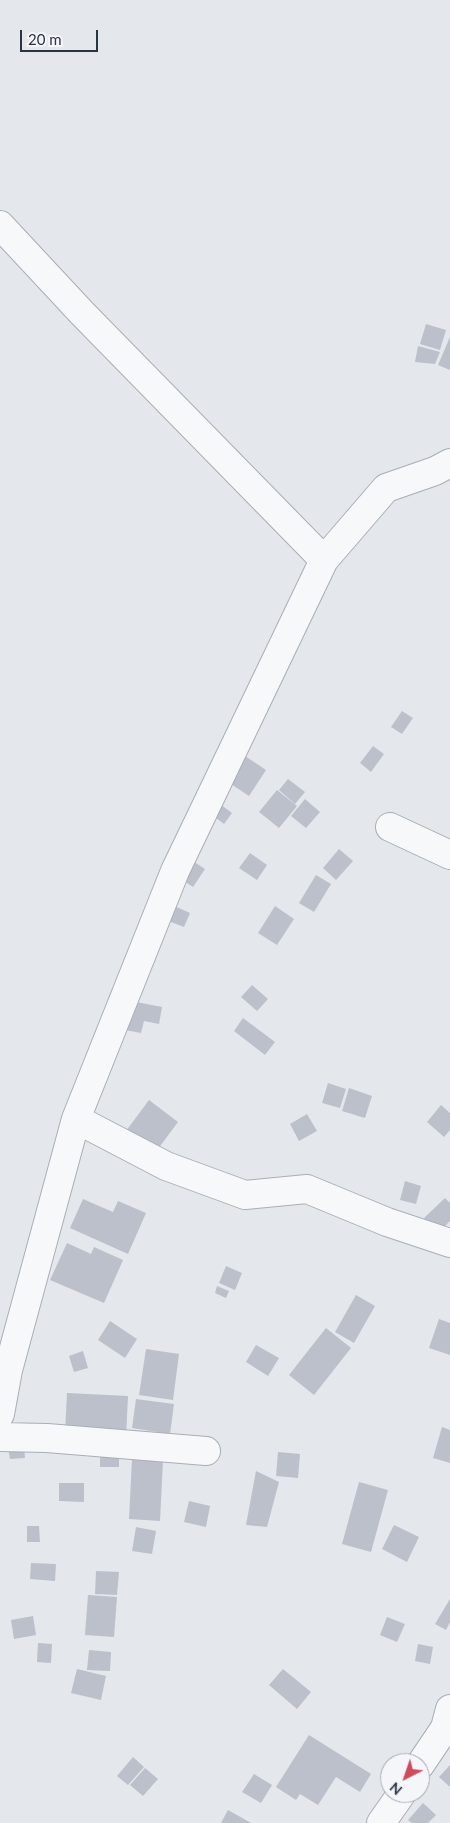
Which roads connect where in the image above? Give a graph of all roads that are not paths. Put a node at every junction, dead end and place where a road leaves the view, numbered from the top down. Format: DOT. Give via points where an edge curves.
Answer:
graph roads {
  1 [pos="0,225"];
  2 [pos="450,463"];
  3 [pos="324,560"];
  4 [pos="390,827"];
  5 [pos="450,855"];
  6 [pos="76,1119"];
  7 [pos="450,1243"];
  8 [pos="0,1408"];
  9 [pos="0,1437"];
  10 [pos="206,1451"];
  11 [pos="450,1709"];
  12 [pos="428,1753"];
  13 [pos="395,1803"];
  14 [pos="381,1823"];
  1 -- 3 [label="street"];
  2 -- 3 [label="street" via="386,488"];
  3 -- 6 [label="street" via="175,871"];
  4 -- 5 [label="street"];
  6 -- 7 [label="street" via="166,1166 245,1195 307,1189 387,1222"];
  6 -- 8 [label="street"];
  9 -- 10 [label="street"];
  11 -- 12 [label="street" via="445,1728"];
  13 -- 14 [label="street"];
}
